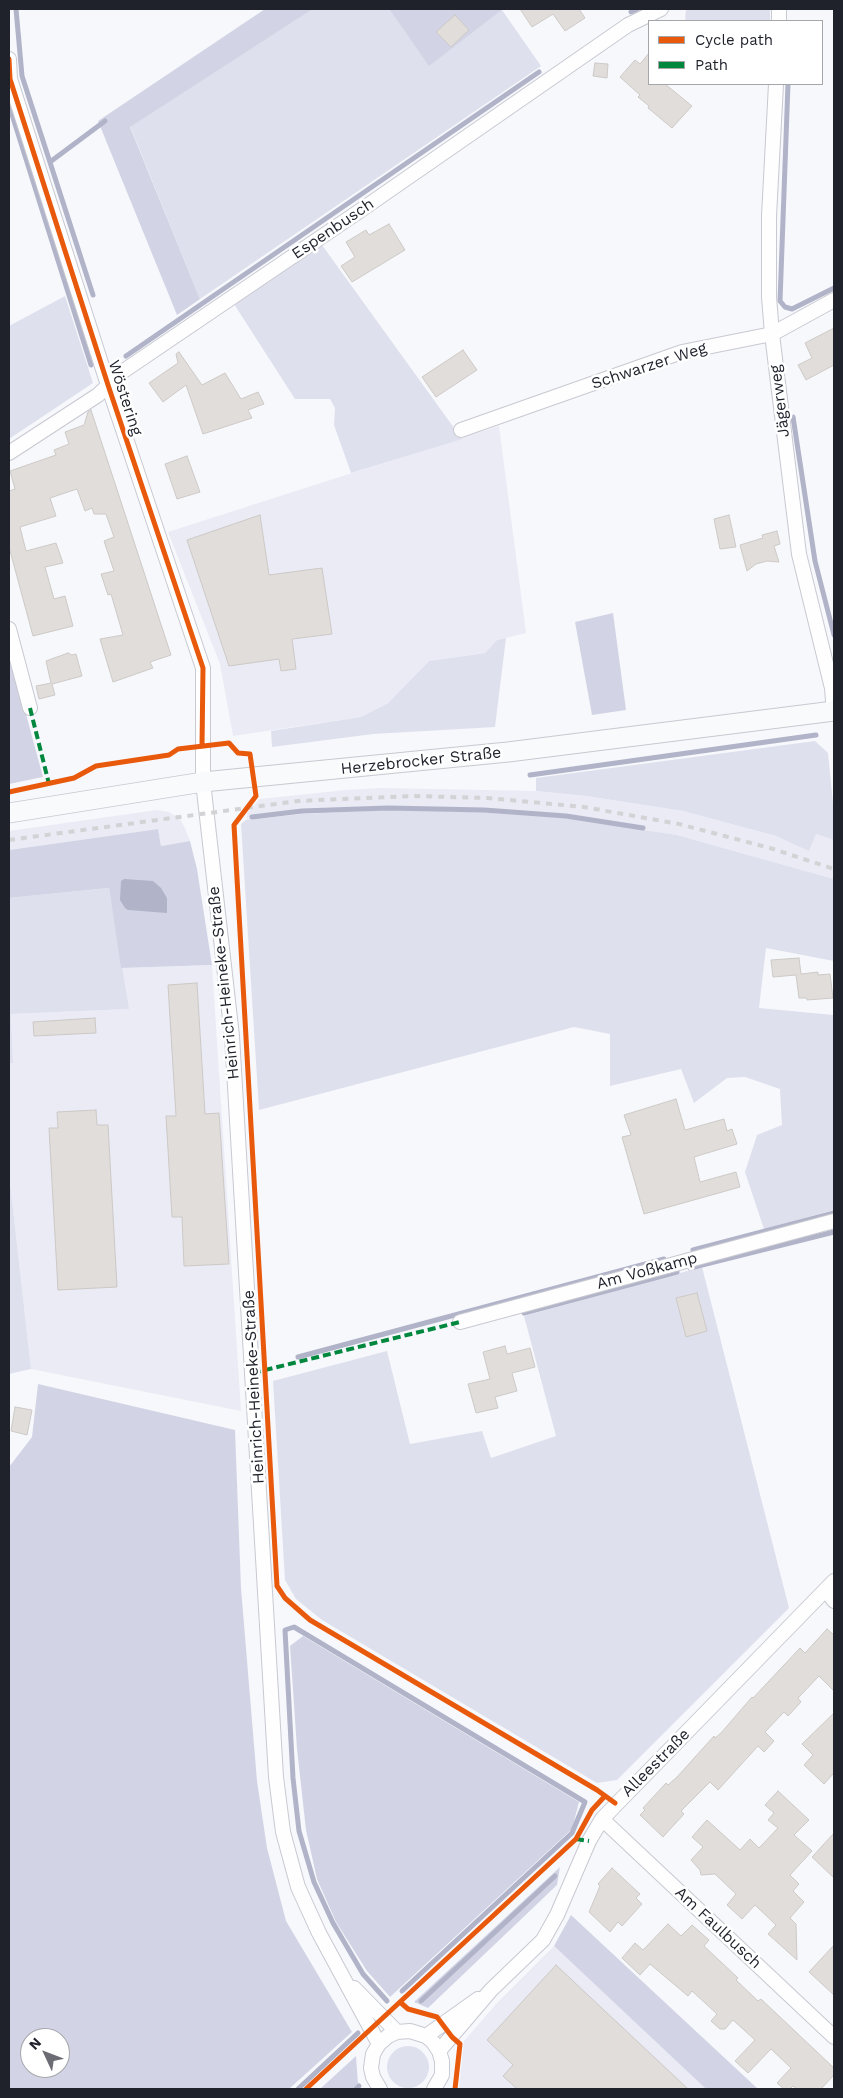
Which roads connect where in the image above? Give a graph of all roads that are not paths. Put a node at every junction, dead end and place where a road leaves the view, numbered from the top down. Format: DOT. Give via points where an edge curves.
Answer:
graph roads {
  1 [pos="661,9"];
  2 [pos="9,59"];
  3 [pos="776,85"];
  4 [pos="834,300"];
  5 [pos="772,334"];
  6 [pos="108,384"];
  7 [pos="461,430"];
  8 [pos="9,453"];
  9 [pos="9,629"];
  10 [pos="30,708"];
  11 [pos="834,712"];
  12 [pos="203,782"];
  13 [pos="9,813"];
  14 [pos="834,1221"];
  15 [pos="460,1322"];
  16 [pos="831,1590"];
  17 [pos="602,1819"];
  18 [pos="346,1980"];
  19 [pos="491,1990"];
  20 [pos="397,2032"];
  21 [pos="426,2036"];
  22 [pos="834,2037"];
  23 [pos="379,2044"];
  24 [pos="439,2051"];
  25 [pos="374,2087"];
  26 [pos="434,2089"];
  1 -- 6 [label="street, Espenbusch" via="620,31"];
  2 -- 6 [label="street, Wöstering" via="10,78"];
  3 -- 5 [label="street, Jägerweg" via="769,216"];
  4 -- 5 [label="street, Schwarzer Weg"];
  5 -- 7 [label="street, Schwarzer Weg" via="682,352"];
  5 -- 11 [label="street, Jägerweg" via="799,554 832,688"];
  6 -- 8 [label="street, Espenbusch" via="98,395"];
  6 -- 12 [label="street, Wöstering" via="202,668"];
  9 -- 10 [label="street"];
  11 -- 12 [label="main road, Herzebrocker Straße" via="508,752"];
  12 -- 13 [label="main road, Herzebrocker Straße"];
  12 -- 18 [label="street, Heinrich-Heineke-Straße" via="232,1036 276,1777 283,1832 298,1887 318,1933"];
  14 -- 15 [label="street, Am Voßkamp"];
  16 -- 17 [label="street, Alleestraße"];
  17 -- 19 [label="street, Alleestraße" via="543,1940"];
  17 -- 22 [label="street, Am Faulbusch"];
  18 -- 20 [label="street, Heinrich-Heineke-Straße"];
  18 -- 23 [label="street, Heinrich-Heineke-Straße"];
  19 -- 21 [label="street, Alleestraße"];
  19 -- 24 [label="street, Alleestraße"];
  20 -- 21 [label="street" via="410,2031"];
  20 -- 23 [label="street"];
  21 -- 24 [label="street"];
  23 -- 25 [label="street" via="373,2054 371,2068"];
  24 -- 26 [label="street" via="442,2075"];
}
